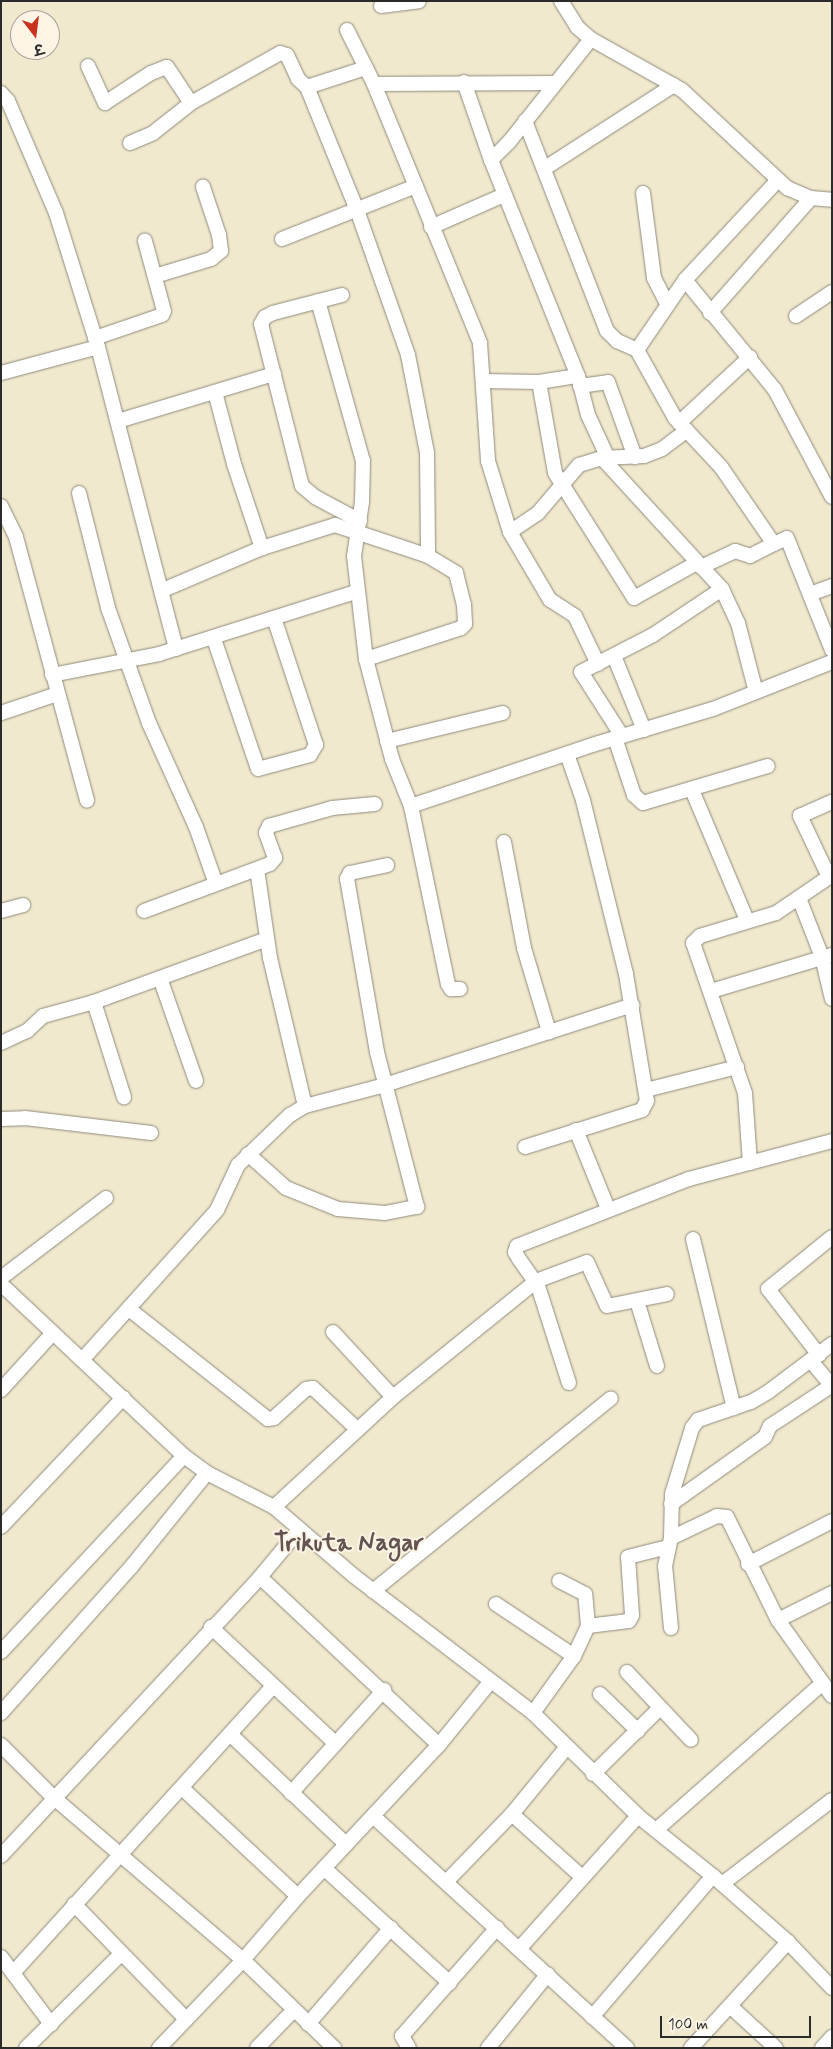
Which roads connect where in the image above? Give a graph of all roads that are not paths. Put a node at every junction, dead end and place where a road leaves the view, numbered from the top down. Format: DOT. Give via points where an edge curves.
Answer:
graph roads {
  1 [pos="419,1"];
  2 [pos="562,1"];
  3 [pos="381,6"];
  4 [pos="347,30"];
  5 [pos="591,39"];
  6 [pos="88,66"];
  7 [pos="366,68"];
  8 [pos="464,82"];
  9 [pos="554,83"];
  10 [pos="374,84"];
  11 [pos="674,85"];
  12 [pos="306,87"];
  13 [pos="1,93"];
  14 [pos="191,104"];
  15 [pos="525,121"];
  16 [pos="130,143"];
  17 [pos="492,160"];
  18 [pos="545,168"];
  19 [pos="777,181"];
  20 [pos="416,186"];
  21 [pos="203,188"];
  22 [pos="643,192"];
  23 [pos="504,195"];
  24 [pos="811,198"];
  25 [pos="832,200"];
  26 [pos="357,210"];
  27 [pos="432,226"];
  28 [pos="282,239"];
  29 [pos="145,241"];
  30 [pos="155,276"];
  31 [pos="686,280"];
  32 [pos="832,292"];
  33 [pos="342,295"];
  34 [pos="318,301"];
  35 [pos="668,305"];
  36 [pos="710,313"];
  37 [pos="796,316"];
  38 [pos="97,342"];
  39 [pos="637,350"];
  40 [pos="750,357"];
  41 [pos="1,373"];
  42 [pos="274,374"];
  43 [pos="484,381"];
  44 [pos="579,381"];
  45 [pos="539,382"];
  46 [pos="215,392"];
  47 [pos="118,421"];
  48 [pos="683,427"];
  49 [pos="635,457"];
  50 [pos="605,458"];
  51 [pos="561,484"];
  52 [pos="79,493"];
  53 [pos="832,497"];
  54 [pos="1,506"];
  55 [pos="358,526"];
  56 [pos="510,532"];
  57 [pos="774,544"];
  58 [pos="262,548"];
  59 [pos="428,556"];
  60 [pos="699,565"];
  61 [pos="832,586"];
  62 [pos="722,589"];
  63 [pos="163,590"];
  64 [pos="356,592"];
  65 [pos="810,594"];
  66 [pos="274,618"];
  67 [pos="214,639"];
  68 [pos="176,650"];
  69 [pos="832,650"];
  70 [pos="614,656"];
  71 [pos="366,659"];
  72 [pos="127,662"];
  73 [pos="832,662"];
  74 [pos="598,664"];
  75 [pos="52,675"];
  76 [pos="756,692"];
  77 [pos="57,694"];
  78 [pos="1,713"];
  79 [pos="503,713"];
  80 [pos="644,730"];
  81 [pos="619,737"];
  82 [pos="387,741"];
  83 [pos="567,754"];
  84 [pos="768,766"];
  85 [pos="692,790"];
  86 [pos="87,801"];
  87 [pos="832,802"];
  88 [pos="375,804"];
  89 [pos="411,806"];
  90 [pos="504,842"];
  91 [pos="387,865"];
  92 [pos="257,869"];
  93 [pos="830,876"];
  94 [pos="216,884"];
  95 [pos="799,898"];
  96 [pos="23,905"];
  97 [pos="1,911"];
  98 [pos="144,911"];
  99 [pos="747,920"];
  100 [pos="267,939"];
  101 [pos="827,956"];
  102 [pos="160,978"];
  103 [pos="460,990"];
  104 [pos="711,991"];
  105 [pos="832,999"];
  106 [pos="94,1002"];
  107 [pos="632,1005"];
  108 [pos="549,1032"];
  109 [pos="1,1043"];
  110 [pos="737,1067"];
  111 [pos="196,1081"];
  112 [pos="385,1085"];
  113 [pos="646,1090"];
  114 [pos="124,1097"];
  115 [pos="305,1106"];
  116 [pos="1,1119"];
  117 [pos="576,1130"];
  118 [pos="151,1132"];
  119 [pos="832,1140"];
  120 [pos="525,1147"];
  121 [pos="248,1154"];
  122 [pos="750,1163"];
  123 [pos="106,1198"];
  124 [pos="608,1209"];
  125 [pos="832,1236"];
  126 [pos="692,1239"];
  127 [pos="1,1278"];
  128 [pos="536,1281"];
  129 [pos="1,1284"];
  130 [pos="668,1294"];
  131 [pos="637,1301"];
  132 [pos="129,1309"];
  133 [pos="333,1332"];
  134 [pos="52,1334"];
  135 [pos="832,1344"];
  136 [pos="815,1358"];
  137 [pos="82,1360"];
  138 [pos="657,1366"];
  139 [pos="569,1383"];
  140 [pos="832,1386"];
  141 [pos="1,1390"];
  142 [pos="393,1397"];
  143 [pos="123,1398"];
  144 [pos="611,1398"];
  145 [pos="734,1408"];
  146 [pos="357,1429"];
  147 [pos="184,1456"];
  148 [pos="207,1473"];
  149 [pos="672,1504"];
  150 [pos="274,1507"];
  151 [pos="832,1521"];
  152 [pos="1,1527"];
  153 [pos="300,1529"];
  154 [pos="669,1542"];
  155 [pos="748,1564"];
  156 [pos="260,1577"];
  157 [pos="559,1581"];
  158 [pos="373,1591"];
  159 [pos="832,1593"];
  160 [pos="496,1604"];
  161 [pos="778,1620"];
  162 [pos="588,1626"];
  163 [pos="211,1627"];
  164 [pos="671,1628"];
  165 [pos="1,1652"];
  166 [pos="574,1656"];
  167 [pos="628,1672"];
  168 [pos="491,1681"];
  169 [pos="273,1686"];
  170 [pos="384,1690"];
  171 [pos="829,1692"];
  172 [pos="600,1694"];
  173 [pos="660,1708"];
  174 [pos="533,1713"];
  175 [pos="1,1714"];
  176 [pos="638,1731"];
  177 [pos="231,1735"];
  178 [pos="691,1740"];
  179 [pos="335,1743"];
  180 [pos="1,1745"];
  181 [pos="439,1745"];
  182 [pos="566,1748"];
  183 [pos="593,1774"];
  184 [pos="182,1788"];
  185 [pos="291,1793"];
  186 [pos="53,1797"];
  187 [pos="832,1800"];
  188 [pos="512,1814"];
  189 [pos="373,1816"];
  190 [pos="638,1816"];
  191 [pos="656,1830"];
  192 [pos="346,1844"];
  193 [pos="119,1853"];
  194 [pos="1,1856"];
  195 [pos="325,1869"];
  196 [pos="582,1877"];
  197 [pos="718,1880"];
  198 [pos="447,1881"];
  199 [pos="298,1896"];
  200 [pos="74,1904"];
  201 [pos="391,1928"];
  202 [pos="497,1928"];
  203 [pos="788,1942"];
  204 [pos="519,1949"];
  205 [pos="121,1954"];
  206 [pos="1,1957"];
  207 [pos="244,1960"];
  208 [pos="13,1972"];
  209 [pos="548,1974"];
  210 [pos="450,1983"];
  211 [pos="832,1988"];
  212 [pos="730,2006"];
  213 [pos="292,2011"];
  214 [pos="592,2017"];
  215 [pos="186,2019"];
  216 [pos="51,2024"];
  217 [pos="308,2024"];
  218 [pos="832,2037"];
  219 [pos="492,2046"];
  220 [pos="26,2048"];
  221 [pos="159,2048"];
  222 [pos="257,2048"];
  223 [pos="334,2048"];
  224 [pos="409,2048"];
  225 [pos="627,2048"];
  226 [pos="691,2048"];
  227 [pos="776,2048"];
  228 [pos="822,2048"];
  1 -- 3 [label="street"];
  2 -- 5 [label="street" via="577,26"];
  4 -- 7 [label="street"];
  5 -- 9 [label="street"];
  5 -- 11 [label="street"];
  6 -- 14 [label="street" via="105,103 156,71 167,68"];
  7 -- 10 [label="street"];
  7 -- 12 [label="street"];
  8 -- 9 [label="street"];
  8 -- 10 [label="street"];
  8 -- 17 [label="street"];
  9 -- 15 [label="street"];
  10 -- 20 [label="street"];
  11 -- 18 [label="street"];
  11 -- 19 [label="street" via="704,108"];
  12 -- 14 [label="street" via="298,79 287,55 280,53"];
  12 -- 26 [label="street"];
  13 -- 38 [label="street" via="8,101 56,212"];
  14 -- 16 [label="street" via="153,133"];
  15 -- 17 [label="street"];
  15 -- 18 [label="street"];
  17 -- 23 [label="street"];
  18 -- 39 [label="street" via="607,331 617,342"];
  19 -- 24 [label="street"];
  19 -- 31 [label="street"];
  20 -- 26 [label="street"];
  20 -- 27 [label="street"];
  21 -- 30 [label="street" via="221,251 211,259"];
  22 -- 35 [label="street" via="654,278"];
  23 -- 27 [label="street"];
  23 -- 44 [label="street"];
  24 -- 25 [label="street"];
  24 -- 36 [label="street"];
  26 -- 28 [label="street"];
  26 -- 59 [label="street" via="412,368 427,453"];
  27 -- 43 [label="street" via="480,343"];
  29 -- 30 [label="street"];
  30 -- 38 [label="street" via="164,310 162,315"];
  31 -- 35 [label="street"];
  31 -- 36 [label="street"];
  32 -- 37 [label="street"];
  33 -- 34 [label="street"];
  34 -- 42 [label="street" via="273,313 261,321"];
  34 -- 55 [label="street" via="360,441 364,478"];
  35 -- 39 [label="street"];
  36 -- 40 [label="street"];
  38 -- 41 [label="street"];
  38 -- 47 [label="street"];
  39 -- 48 [label="street"];
  40 -- 48 [label="street"];
  40 -- 53 [label="street" via="775,390"];
  42 -- 46 [label="street"];
  42 -- 55 [label="street" via="302,486"];
  43 -- 45 [label="street"];
  43 -- 56 [label="street" via="488,461"];
  44 -- 45 [label="street"];
  44 -- 49 [label="street" via="608,382"];
  44 -- 50 [label="street"];
  45 -- 51 [label="street" via="551,460"];
  46 -- 47 [label="street"];
  46 -- 58 [label="street" via="234,464"];
  47 -- 63 [label="street"];
  48 -- 49 [label="street" via="662,448"];
  48 -- 57 [label="street" via="721,467"];
  49 -- 50 [label="street"];
  50 -- 51 [label="street" via="579,465"];
  50 -- 60 [label="street"];
  51 -- 56 [label="street" via="538,513"];
  51 -- 60 [label="street" via="634,598"];
  52 -- 72 [label="street" via="108,608"];
  54 -- 75 [label="street" via="16,536"];
  55 -- 58 [label="street" via="328,526"];
  55 -- 59 [label="street" via="389,546"];
  55 -- 64 [label="street"];
  56 -- 74 [label="street" via="550,600 571,612 579,622"];
  57 -- 60 [label="street" via="750,556 735,551"];
  57 -- 65 [label="street" via="787,538"];
  58 -- 63 [label="street"];
  59 -- 71 [label="street" via="456,573 465,624 452,632"];
  60 -- 62 [label="street"];
  61 -- 65 [label="street"];
  62 -- 70 [label="street" via="653,635"];
  62 -- 76 [label="street" via="738,623"];
  63 -- 68 [label="street"];
  64 -- 66 [label="street"];
  64 -- 71 [label="street"];
  65 -- 69 [label="street"];
  66 -- 67 [label="street"];
  66 -- 67 [label="street" via="316,745 310,755 258,769"];
  67 -- 68 [label="street"];
  68 -- 72 [label="street"];
  70 -- 74 [label="street"];
  70 -- 80 [label="street"];
  71 -- 82 [label="street"];
  72 -- 75 [label="street"];
  72 -- 94 [label="street"];
  73 -- 76 [label="street"];
  74 -- 81 [label="street" via="581,672"];
  75 -- 77 [label="street"];
  76 -- 80 [label="street"];
  77 -- 78 [label="street"];
  77 -- 86 [label="street"];
  79 -- 82 [label="street"];
  80 -- 81 [label="street"];
  81 -- 83 [label="street"];
  81 -- 85 [label="street" via="638,802 649,803"];
  82 -- 89 [label="street"];
  83 -- 89 [label="street"];
  83 -- 107 [label="street" via="584,807"];
  84 -- 85 [label="street"];
  85 -- 99 [label="street"];
  87 -- 93 [label="street" via="800,816"];
  88 -- 92 [label="street" via="332,808 269,826 266,833 275,858 270,864"];
  89 -- 103 [label="street" via="448,984 451,989"];
  90 -- 108 [label="street" via="524,948"];
  91 -- 112 [label="street" via="350,873 347,879"];
  92 -- 94 [label="street"];
  92 -- 100 [label="street"];
  93 -- 95 [label="street"];
  94 -- 98 [label="street"];
  95 -- 99 [label="street" via="776,912"];
  95 -- 101 [label="street"];
  96 -- 97 [label="street"];
  99 -- 104 [label="street" via="700,936 693,943"];
  100 -- 102 [label="street"];
  100 -- 115 [label="street"];
  101 -- 104 [label="street"];
  101 -- 105 [label="street"];
  102 -- 106 [label="street"];
  102 -- 111 [label="street"];
  104 -- 110 [label="street"];
  106 -- 109 [label="street" via="43,1016 27,1031"];
  106 -- 114 [label="street"];
  107 -- 108 [label="street"];
  107 -- 113 [label="street"];
  108 -- 112 [label="street"];
  110 -- 113 [label="street"];
  110 -- 122 [label="street" via="748,1108"];
  112 -- 115 [label="street"];
  112 -- 121 [label="street" via="418,1203 412,1210 357,1213 324,1204 286,1188"];
  113 -- 117 [label="street" via="647,1107 642,1110"];
  115 -- 121 [label="street" via="290,1115"];
  116 -- 118 [label="street" via="26,1118"];
  117 -- 120 [label="street"];
  117 -- 124 [label="street"];
  119 -- 122 [label="street"];
  121 -- 132 [label="street" via="238,1165 217,1210"];
  122 -- 124 [label="street" via="689,1179"];
  123 -- 127 [label="street"];
  124 -- 128 [label="street" via="517,1246 515,1252"];
  125 -- 136 [label="street" via="768,1289"];
  126 -- 145 [label="street"];
  128 -- 131 [label="street" via="587,1262 607,1306"];
  128 -- 139 [label="street"];
  128 -- 142 [label="street"];
  129 -- 134 [label="street"];
  130 -- 131 [label="street"];
  131 -- 138 [label="street"];
  132 -- 137 [label="street"];
  132 -- 146 [label="street" via="264,1416 274,1418 306,1390 313,1388"];
  133 -- 142 [label="street"];
  134 -- 137 [label="street"];
  134 -- 141 [label="street"];
  135 -- 136 [label="street"];
  136 -- 140 [label="street"];
  136 -- 145 [label="street" via="768,1392"];
  137 -- 143 [label="street"];
  140 -- 149 [label="street" via="770,1426 765,1437"];
  142 -- 146 [label="street"];
  143 -- 147 [label="street"];
  143 -- 152 [label="street"];
  144 -- 158 [label="street"];
  145 -- 149 [label="street" via="698,1420 692,1428 675,1478"];
  146 -- 150 [label="street"];
  147 -- 148 [label="street"];
  147 -- 165 [label="street"];
  148 -- 150 [label="street"];
  148 -- 175 [label="street" via="101,1602"];
  149 -- 154 [label="street"];
  150 -- 153 [label="street"];
  151 -- 155 [label="street"];
  153 -- 156 [label="street"];
  153 -- 158 [label="street"];
  154 -- 155 [label="street" via="722,1514 727,1517"];
  154 -- 162 [label="street" via="628,1557 632,1615 629,1621"];
  154 -- 164 [label="street" via="665,1582"];
  155 -- 161 [label="street"];
  156 -- 163 [label="street"];
  156 -- 170 [label="street"];
  157 -- 162 [label="street" via="584,1594"];
  158 -- 168 [label="street"];
  159 -- 161 [label="street"];
  160 -- 166 [label="street"];
  161 -- 171 [label="street"];
  162 -- 166 [label="street"];
  163 -- 169 [label="street"];
  163 -- 186 [label="street"];
  166 -- 174 [label="street"];
  167 -- 173 [label="street"];
  168 -- 174 [label="street"];
  168 -- 181 [label="street"];
  169 -- 177 [label="street"];
  169 -- 179 [label="street"];
  170 -- 179 [label="street"];
  170 -- 181 [label="street"];
  171 -- 191 [label="street"];
  172 -- 176 [label="street"];
  173 -- 176 [label="street"];
  173 -- 178 [label="street"];
  174 -- 182 [label="street"];
  176 -- 183 [label="street"];
  177 -- 184 [label="street"];
  177 -- 185 [label="street"];
  179 -- 185 [label="street"];
  180 -- 186 [label="street"];
  181 -- 189 [label="street"];
  182 -- 183 [label="street"];
  182 -- 188 [label="street"];
  183 -- 190 [label="street"];
  184 -- 193 [label="street"];
  184 -- 199 [label="street"];
  185 -- 192 [label="street"];
  186 -- 193 [label="street"];
  186 -- 194 [label="street"];
  187 -- 197 [label="street"];
  188 -- 196 [label="street"];
  188 -- 198 [label="street"];
  189 -- 192 [label="street"];
  189 -- 198 [label="street"];
  190 -- 191 [label="street"];
  190 -- 196 [label="street"];
  191 -- 197 [label="street"];
  192 -- 195 [label="street"];
  193 -- 200 [label="street"];
  193 -- 207 [label="street"];
  195 -- 199 [label="street"];
  195 -- 201 [label="street"];
  196 -- 204 [label="street"];
  197 -- 203 [label="street"];
  197 -- 214 [label="street"];
  198 -- 202 [label="street"];
  199 -- 207 [label="street"];
  200 -- 205 [label="street"];
  200 -- 208 [label="street"];
  201 -- 210 [label="street"];
  201 -- 217 [label="street"];
  202 -- 204 [label="street"];
  202 -- 210 [label="street"];
  203 -- 211 [label="street"];
  203 -- 212 [label="street"];
  204 -- 209 [label="street"];
  205 -- 215 [label="street"];
  205 -- 216 [label="street"];
  206 -- 208 [label="street"];
  207 -- 213 [label="street"];
  207 -- 215 [label="street"];
  208 -- 216 [label="street"];
  209 -- 214 [label="street"];
  209 -- 219 [label="street"];
  210 -- 224 [label="street" via="402,2036"];
  212 -- 226 [label="street"];
  212 -- 227 [label="street"];
  213 -- 217 [label="street"];
  213 -- 222 [label="street"];
  214 -- 225 [label="street"];
  215 -- 221 [label="street"];
  216 -- 220 [label="street"];
  217 -- 223 [label="street"];
  218 -- 228 [label="street"];
}
